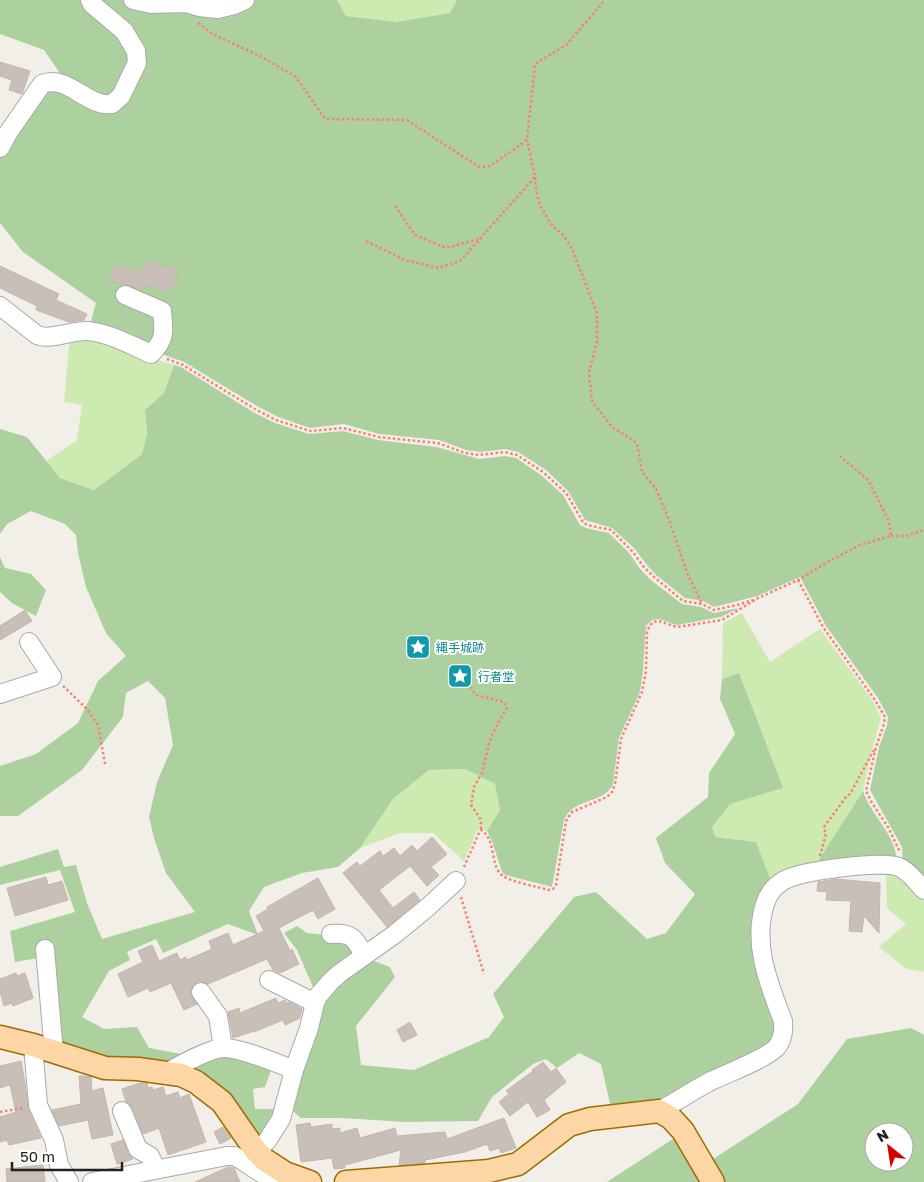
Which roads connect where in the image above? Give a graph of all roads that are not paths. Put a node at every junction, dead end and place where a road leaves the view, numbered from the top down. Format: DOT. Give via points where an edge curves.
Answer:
graph roads {
  1 [pos="90,0"];
  2 [pos="133,0"];
  3 [pos="244,0"];
  4 [pos="174,1"];
  5 [pos="0,148"];
  6 [pos="125,295"];
  7 [pos="0,306"];
  8 [pos="29,642"];
  9 [pos="0,694"];
  10 [pos="456,880"];
  11 [pos="924,890"];
  12 [pos="331,934"];
  13 [pos="45,948"];
  14 [pos="364,955"];
  15 [pos="269,980"];
  16 [pos="201,992"];
  17 [pos="315,1002"];
  18 [pos="0,1037"];
  19 [pos="223,1048"];
  20 [pos="44,1049"];
  21 [pos="294,1070"];
  22 [pos="166,1073"];
  23 [pos="122,1111"];
  24 [pos="659,1111"];
  25 [pos="256,1152"];
  26 [pos="156,1169"];
  27 [pos="69,1182"];
  28 [pos="92,1182"];
  29 [pos="276,1182"];
  30 [pos="310,1182"];
  31 [pos="346,1182"];
  32 [pos="713,1182"];
  1 -- 5 [label="street" via="124,31 136,51 137,63 121,96 112,104 101,104 76,90 48,81 42,84"];
  2 -- 4 [label="street" via="165,5"];
  3 -- 4 [label="street" via="218,9"];
  6 -- 7 [label="street" via="162,311 163,338 151,354 95,332 75,331 42,338"];
  8 -- 9 [label="street" via="52,677"];
  10 -- 14 [label="street" via="395,934"];
  11 -- 24 [label="street" via="900,867 886,865 816,870 785,879 775,886 765,902 761,939 765,972 783,1021 781,1040 768,1054"];
  12 -- 14 [label="street" via="344,933 356,940"];
  13 -- 20 [label="street"];
  14 -- 17 [label="street" via="331,981"];
  15 -- 17 [label="street"];
  16 -- 19 [label="street" via="218,1016"];
  17 -- 21 [label="street"];
  18 -- 20 [label="main road"];
  19 -- 21 [label="street"];
  19 -- 22 [label="street"];
  20 -- 22 [label="main road" via="105,1068"];
  20 -- 27 [label="street" via="38,1106 54,1140 59,1165"];
  21 -- 25 [label="street" via="281,1119"];
  22 -- 25 [label="main road" via="180,1075 210,1091 222,1102"];
  23 -- 26 [label="street" via="138,1149 150,1156"];
  24 -- 31 [label="main road" via="590,1119 568,1125 518,1164 489,1171"];
  24 -- 32 [label="main road" via="672,1118 684,1131"];
  25 -- 30 [label="main road" via="285,1173"];
  26 -- 28 [label="street"];
  26 -- 29 [label="street" via="235,1156"];
}
